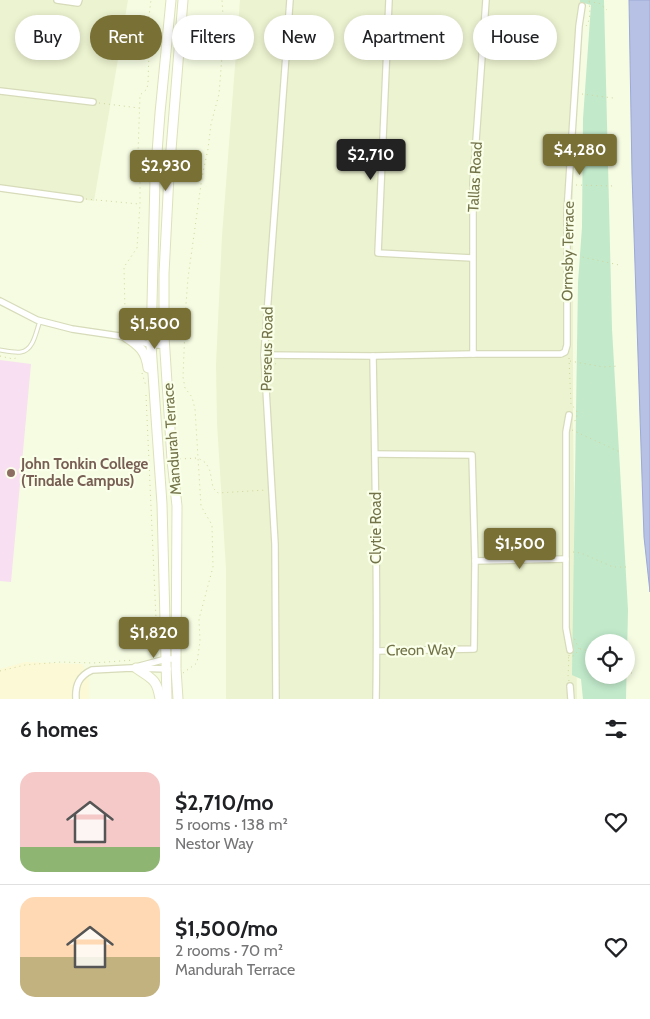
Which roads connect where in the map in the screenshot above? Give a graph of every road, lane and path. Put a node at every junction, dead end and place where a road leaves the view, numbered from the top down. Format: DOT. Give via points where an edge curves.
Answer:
graph roads {
  1 [pos="57,0"];
  2 [pos="78,0"];
  3 [pos="151,0"];
  4 [pos="172,0"];
  5 [pos="183,0"];
  6 [pos="222,0"];
  7 [pos="290,0"];
  8 [pos="389,0"];
  9 [pos="486,0"];
  10 [pos="589,2"];
  11 [pos="582,6"];
  12 [pos="607,10"];
  13 [pos="0,91"];
  14 [pos="579,94"];
  15 [pos="613,98"];
  16 [pos="93,102"];
  17 [pos="140,108"];
  18 [pos="573,185"];
  19 [pos="615,186"];
  20 [pos="0,188"];
  21 [pos="80,199"];
  22 [pos="140,204"];
  23 [pos="572,255"];
  24 [pos="472,258"];
  25 [pos="618,265"];
  26 [pos="0,301"];
  27 [pos="40,321"];
  28 [pos="164,336"];
  29 [pos="126,337"];
  30 [pos="151,340"];
  31 [pos="165,346"];
  32 [pos="0,350"];
  33 [pos="473,354"];
  34 [pos="264,355"];
  35 [pos="0,356"];
  36 [pos="372,356"];
  37 [pos="20,357"];
  38 [pos="569,360"];
  39 [pos="618,366"];
  40 [pos="142,371"];
  41 [pos="150,386"];
  42 [pos="146,396"];
  43 [pos="569,415"];
  44 [pos="571,430"];
  45 [pos="620,452"];
  46 [pos="375,454"];
  47 [pos="198,458"];
  48 [pos="172,460"];
  49 [pos="267,490"];
  50 [pos="570,551"];
  51 [pos="566,559"];
  52 [pos="475,561"];
  53 [pos="627,567"];
  54 [pos="579,649"];
  55 [pos="570,650"];
  56 [pos="585,650"];
  57 [pos="377,651"];
  58 [pos="568,658"];
  59 [pos="166,659"];
  60 [pos="176,659"];
  61 [pos="141,660"];
  62 [pos="150,663"];
  63 [pos="134,668"];
  64 [pos="166,670"];
  65 [pos="0,671"];
  66 [pos="176,673"];
  67 [pos="570,686"];
  68 [pos="76,699"];
  69 [pos="160,699"];
  70 [pos="166,699"];
  71 [pos="178,699"];
  72 [pos="276,699"];
  73 [pos="376,699"];
  74 [pos="571,699"];
  1 -- 2 [label="street" via="78,3"];
  3 -- 17 [label="path" via="146,39 148,83 147,90 140,95"];
  4 -- 30 [label="main road, Mandurah Terrace" via="155,179"];
  5 -- 28 [label="main road, Mandurah Terrace" via="169,175"];
  6 -- 47 [label="path" via="224,31 219,94 202,177 188,278 183,348 183,377 195,409"];
  7 -- 34 [label="street, Perseus Road"];
  8 -- 24 [label="street" via="378,253"];
  9 -- 24 [label="street, Tallas Road" via="473,183"];
  10 -- 12 [label="path" via="599,3"];
  11 -- 33 [label="street, Ormsby Terrace" via="567,212 565,352"];
  13 -- 16 [label="street"];
  14 -- 15 [label="path"];
  16 -- 17 [label="path"];
  17 -- 22 [label="path"];
  18 -- 19 [label="path"];
  20 -- 21 [label="street"];
  21 -- 22 [label="path"];
  22 -- 29 [label="path" via="137,248 124,267"];
  23 -- 25 [label="path"];
  24 -- 33 [label="street, Tallas Road"];
  26 -- 27 [label="street"];
  27 -- 29 [label="street" via="72,330"];
  27 -- 32 [label="lane" via="29,349 22,352"];
  28 -- 30 [label="street"];
  28 -- 31 [label="main road, Mandurah Terrace"];
  29 -- 30 [label="street"];
  29 -- 41 [label="main road" via="138,344 144,354"];
  30 -- 31 [label="street"];
  30 -- 41 [label="main road, Mandurah Terrace"];
  31 -- 48 [label="main road, Mandurah Terrace"];
  33 -- 36 [label="street"];
  34 -- 36 [label="street"];
  34 -- 72 [label="street, Perseus Road" via="274,544"];
  35 -- 37 [label="path"];
  36 -- 46 [label="street, Clytie Road"];
  38 -- 39 [label="path" via="603,367"];
  40 -- 41 [label="path"];
  41 -- 59 [label="main road, Mandurah Terrace" via="162,504"];
  42 -- 62 [label="path" via="157,645"];
  43 -- 51 [label="street" via="566,432"];
  44 -- 45 [label="path"];
  46 -- 52 [label="street, Creon Way" via="472,454"];
  46 -- 57 [label="street, Clytie Road"];
  47 -- 48 [label="path"];
  47 -- 49 [label="path" via="206,463 213,488 218,493"];
  47 -- 66 [label="path" via="201,506 212,525 213,568 199,619 197,664"];
  48 -- 60 [label="main road, Mandurah Terrace" via="177,506"];
  50 -- 53 [label="path" via="614,567"];
  51 -- 52 [label="street"];
  51 -- 55 [label="street" via="566,628"];
  52 -- 57 [label="street, Creon Way" via="474,649"];
  54 -- 56 [label="path"];
  57 -- 73 [label="street, Clytie Road"];
  58 -- 67 [label="path"];
  59 -- 60 [label="street"];
  59 -- 62 [label="street"];
  59 -- 64 [label="main road, Mandurah Terrace"];
  60 -- 66 [label="main road, Mandurah Terrace"];
  61 -- 65 [label="path" via="60,662"];
  62 -- 63 [label="street"];
  63 -- 64 [label="street"];
  63 -- 68 [label="street" via="86,673 77,683"];
  63 -- 69 [label="main road" via="152,678 159,688"];
  64 -- 66 [label="street"];
  64 -- 70 [label="main road, Mandurah Terrace"];
  66 -- 71 [label="main road, Mandurah Terrace"];
  67 -- 74 [label="street"];
}
